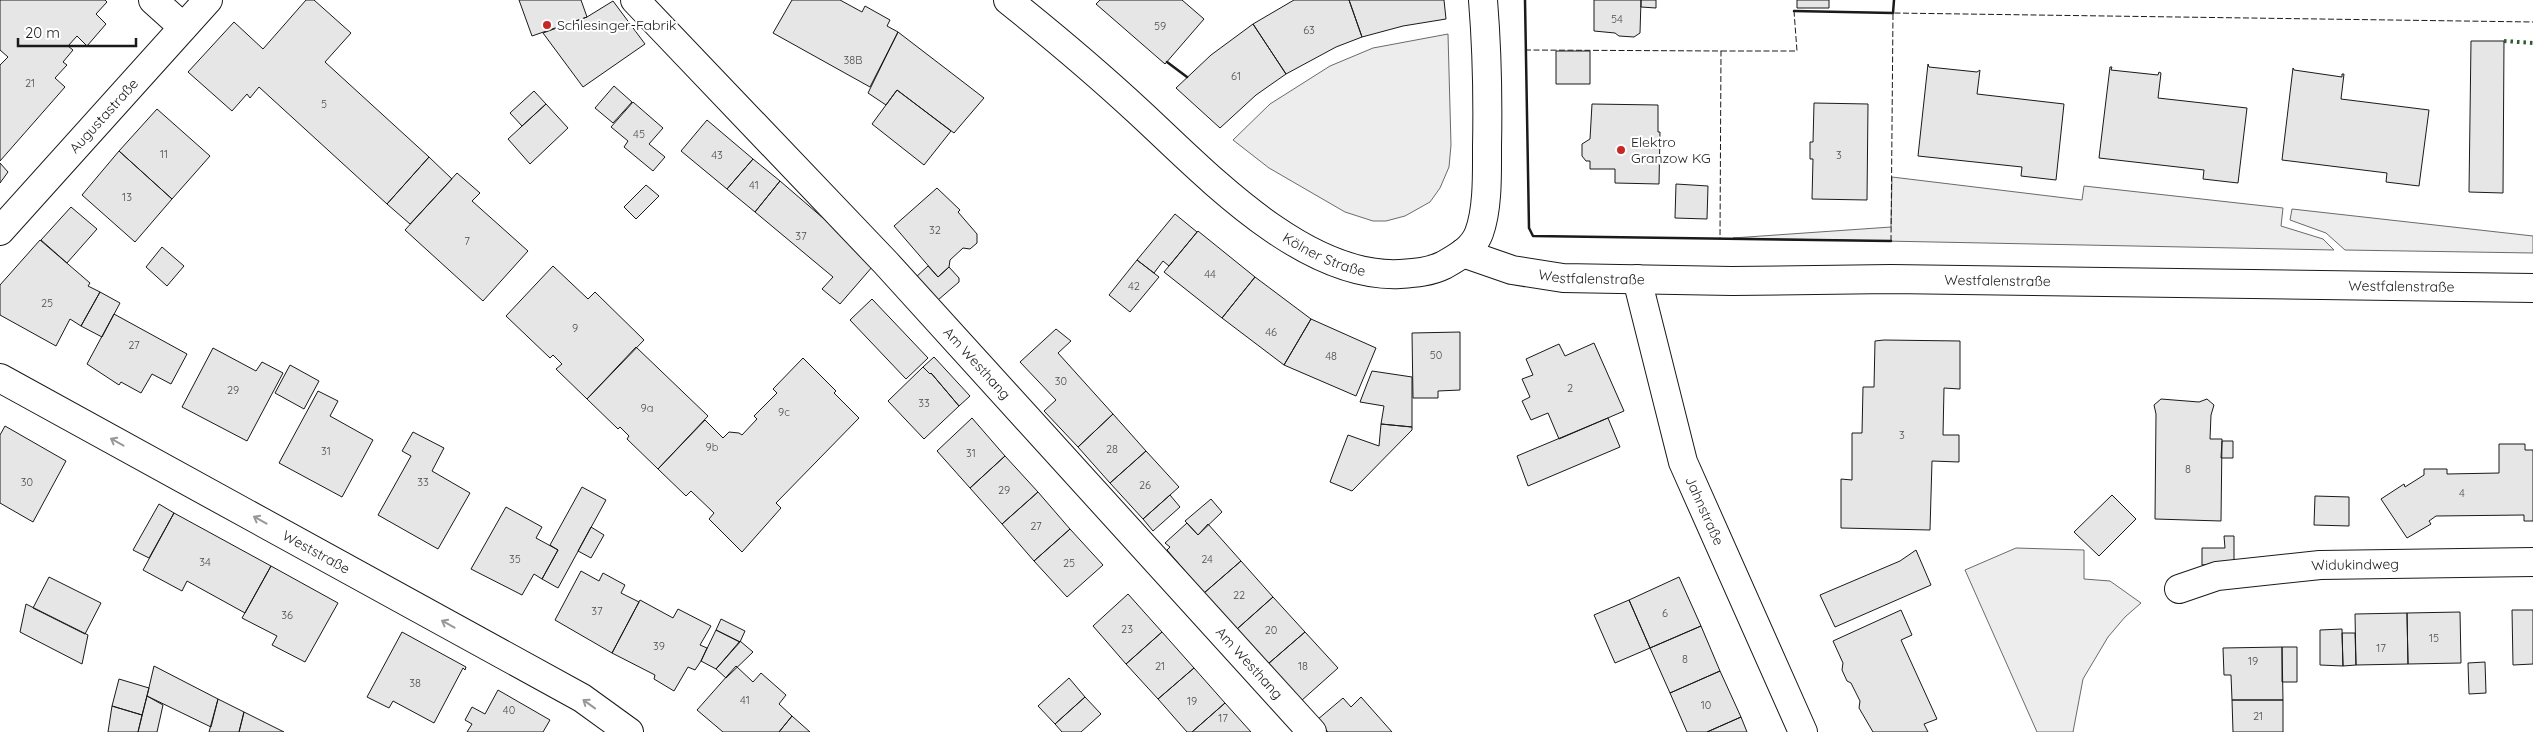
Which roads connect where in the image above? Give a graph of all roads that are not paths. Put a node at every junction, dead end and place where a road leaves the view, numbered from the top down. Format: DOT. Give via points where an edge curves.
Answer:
graph roads {
  1 [pos="153,0"];
  2 [pos="208,0"];
  3 [pos="635,0"];
  4 [pos="1008,0"];
  5 [pos="1483,0"];
  6 [pos="183,27"];
  7 [pos="0,231"];
  8 [pos="1464,253"];
  9 [pos="1636,279"];
  10 [pos="2533,288"];
  11 [pos="0,378"];
  12 [pos="2533,562"];
  13 [pos="2179,589"];
  14 [pos="629,732"];
  15 [pos="1312,732"];
  16 [pos="1803,732"];
  1 -- 6 [label="street"];
  2 -- 6 [label="street, Augustastraße"];
  3 -- 15 [label="street, Am Westhang" via="886,263"];
  4 -- 8 [label="street, Kölner Straße" via="1114,89 1234,201 1298,243 1348,266 1387,275 1434,270"];
  5 -- 8 [label="street, Kölner Straße" via="1487,77 1486,192 1479,232"];
  6 -- 7 [label="street, Augustastraße"];
  8 -- 9 [label="street, Westfalenstraße" via="1498,267 1535,275"];
  9 -- 10 [label="street, Westfalenstraße" via="1732,282 1891,279"];
  9 -- 16 [label="street, Jahnstraße" via="1683,462"];
  14 -- 11 [label="street, Weststraße, one-way" via="582,698"];
  12 -- 13 [label="street, Widukindweg" via="2320,565 2217,576"];
}
